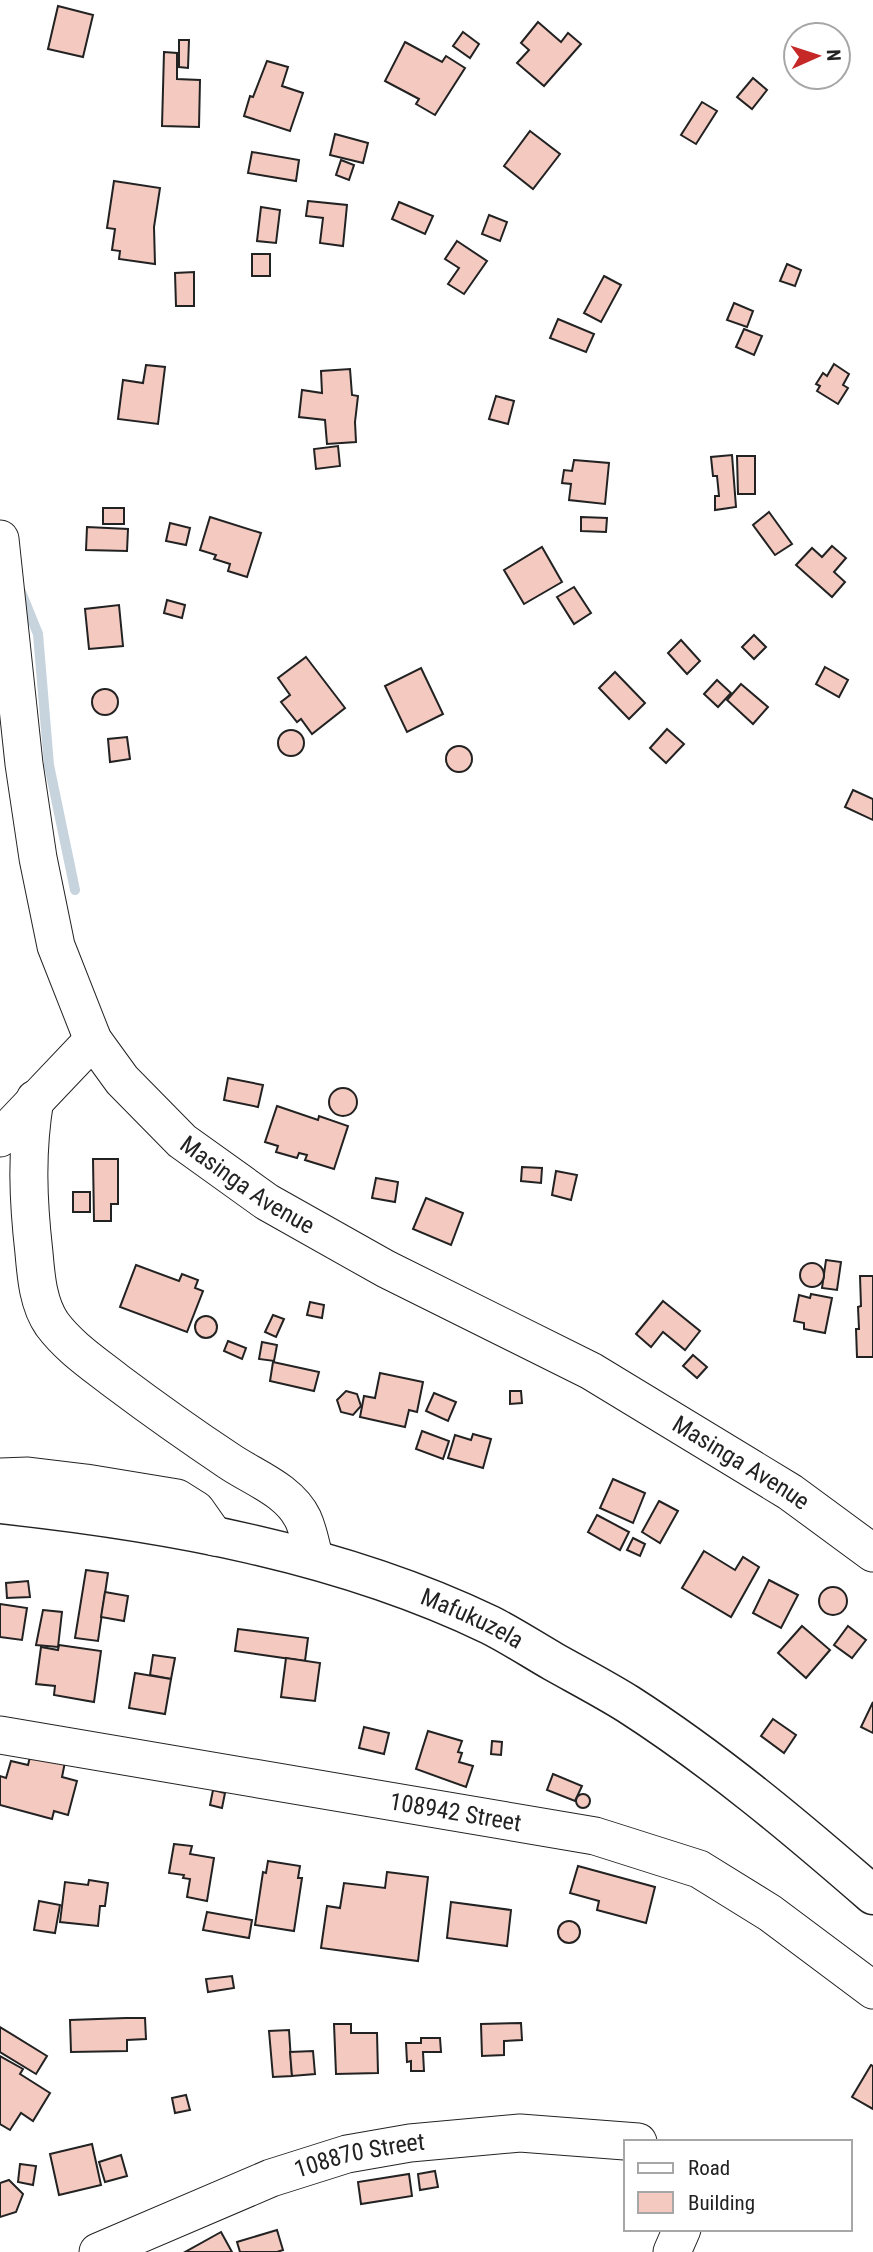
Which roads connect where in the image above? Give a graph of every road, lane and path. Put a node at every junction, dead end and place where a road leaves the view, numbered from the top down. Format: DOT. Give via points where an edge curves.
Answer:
graph roads {
  1 [pos="0,539"];
  2 [pos="93,1040"];
  3 [pos="35,1099"];
  4 [pos="0,1138"];
  5 [pos="0,1477"];
  6 [pos="0,1504"];
  7 [pos="215,1537"];
  8 [pos="873,1553"];
  9 [pos="315,1560"];
  10 [pos="0,1735"];
  11 [pos="873,1895"];
  12 [pos="873,1990"];
  13 [pos="624,2141"];
  14 [pos="681,2231"];
  15 [pos="98,2252"];
  16 [pos="672,2252"];
  1 -- 2 [label="street, Masinga Avenue" via="38,858 56,946"];
  2 -- 3 [label="street"];
  2 -- 8 [label="street, Masinga Avenue" via="122,1080 181,1141 267,1202 386,1269 591,1371 790,1492"];
  3 -- 4 [label="street"];
  3 -- 9 [label="street" via="27,1197 36,1272 51,1323 75,1350 133,1394 277,1490 303,1518"];
  5 -- 7 [label="street" via="28,1476 177,1498 196,1510"];
  6 -- 7 [label="main road, Mafukuzela"];
  7 -- 9 [label="main road, Mafukuzela"];
  9 -- 11 [label="main road, Mafukuzela" via="402,1588 491,1625 627,1703 722,1769"];
  10 -- 12 [label="street, 108942 Street" via="596,1836 699,1869 770,1913"];
  13 -- 15 [label="street, 108870 Street" via="520,2133 347,2154 271,2178"];
  14 -- 16 [label="street"];
}
